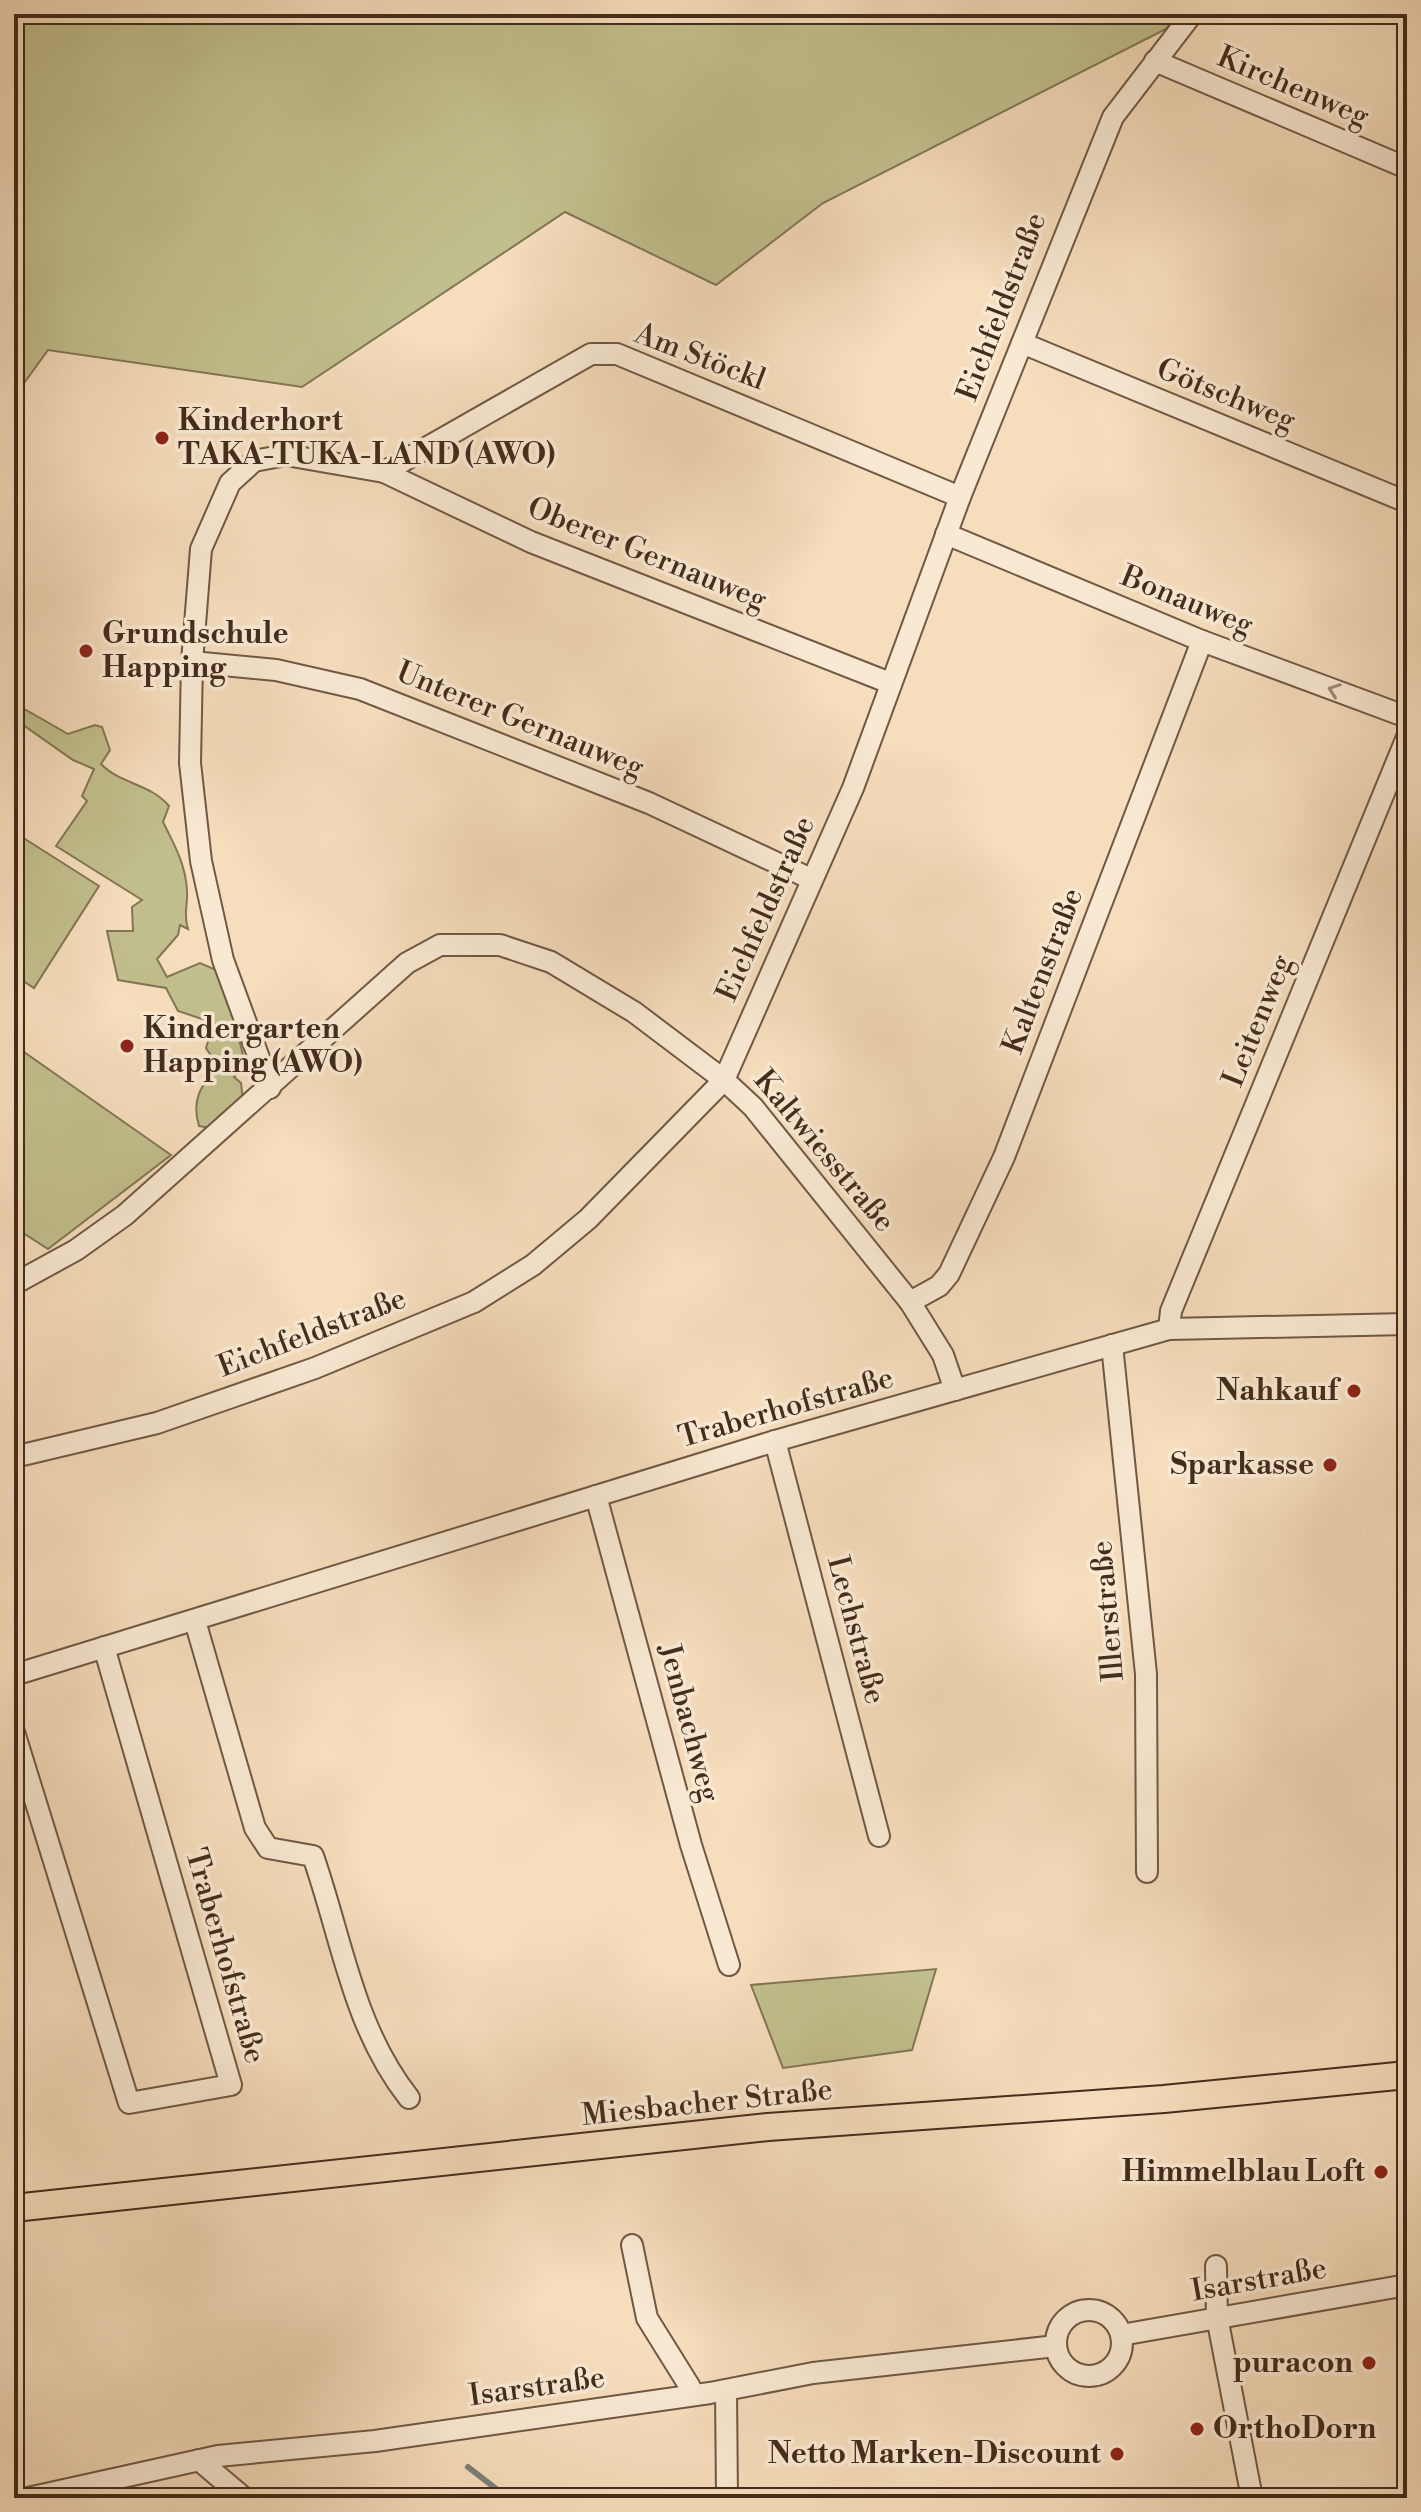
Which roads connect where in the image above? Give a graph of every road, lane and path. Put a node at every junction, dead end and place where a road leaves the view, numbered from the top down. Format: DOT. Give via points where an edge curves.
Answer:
graph roads {
  1 [pos="1192,14"];
  2 [pos="1155,61"];
  3 [pos="1407,168"];
  4 [pos="1022,343"];
  5 [pos="384,472"];
  6 [pos="960,497"];
  7 [pos="1407,502"];
  8 [pos="946,534"];
  9 [pos="1202,641"];
  10 [pos="192,662"];
  11 [pos="890,683"];
  12 [pos="1407,717"];
  13 [pos="1407,737"];
  14 [pos="811,879"];
  15 [pos="724,1080"];
  16 [pos="270,1088"];
  17 [pos="14,1284"];
  18 [pos="910,1302"];
  19 [pos="1407,1324"];
  20 [pos="1169,1329"];
  21 [pos="1112,1345"];
  22 [pos="955,1390"];
  23 [pos="775,1441"];
  24 [pos="14,1457"];
  25 [pos="596,1496"];
  26 [pos="195,1621"];
  27 [pos="104,1647"];
  28 [pos="14,1675"];
  29 [pos="14,1732"];
  30 [pos="879,1836"];
  31 [pos="1147,1872"];
  32 [pos="729,1965"];
  33 [pos="1407,2075"];
  34 [pos="409,2098"];
  35 [pos="14,2208"];
  36 [pos="632,2245"];
  37 [pos="1216,2266"];
  38 [pos="1407,2285"];
  39 [pos="1217,2317"];
  40 [pos="1121,2335"];
  41 [pos="1056,2346"];
  42 [pos="726,2390"];
  43 [pos="691,2395"];
  44 [pos="199,2460"];
  45 [pos="28,2498"];
  46 [pos="244,2498"];
  47 [pos="727,2498"];
  48 [pos="1252,2498"];
  1 -- 2 [label="street, Eichfeldstraße"];
  2 -- 3 [label="street, Kirchenweg"];
  2 -- 4 [label="street, Eichfeldstraße" via="1113,117"];
  4 -- 6 [label="street, Eichfeldstraße"];
  4 -- 7 [label="street, Götschweg"];
  5 -- 6 [label="street, Am Stöckl" via="591,354 617,354"];
  5 -- 10 [label="street, Oberer Gernauweg" via="286,455 254,461 230,483 201,549"];
  5 -- 11 [label="street, Oberer Gernauweg" via="531,542"];
  6 -- 8 [label="street, Eichfeldstraße"];
  8 -- 9 [label="street, Bonauweg"];
  8 -- 11 [label="street, Eichfeldstraße"];
  12 -- 9 [label="street, Bonauweg, one-way"];
  9 -- 18 [label="street, Kaltenstraße" via="1004,1157 949,1274"];
  10 -- 14 [label="street, Unterer Gernauweg" via="276,670 360,689 649,803"];
  10 -- 16 [label="street, Oberer Gernauweg" via="190,763 201,861 223,960"];
  11 -- 14 [label="street, Eichfeldstraße" via="853,788"];
  13 -- 20 [label="street, Leitenweg" via="1171,1311"];
  14 -- 15 [label="street, Eichfeldstraße"];
  15 -- 16 [label="street, Kaltwiesstraße" via="634,1012 551,962 500,945 440,945 407,963"];
  15 -- 18 [label="street, Kaltwiesstraße" via="753,1107"];
  15 -- 24 [label="street, Eichfeldstraße" via="588,1219 533,1265 474,1302 315,1368 157,1423"];
  16 -- 17 [label="street, Kaltwiesstraße" via="125,1215"];
  18 -- 22 [label="street, Kaltwiesstraße" via="943,1355"];
  19 -- 20 [label="street, Traberhofstraße"];
  20 -- 21 [label="street, Traberhofstraße"];
  21 -- 22 [label="street, Traberhofstraße"];
  21 -- 31 [label="street, Illerstraße" via="1146,1674"];
  22 -- 23 [label="street, Traberhofstraße"];
  23 -- 25 [label="street, Traberhofstraße"];
  23 -- 30 [label="street, Lechstraße"];
  25 -- 26 [label="street, Traberhofstraße"];
  25 -- 32 [label="street, Jenbachweg"];
  26 -- 27 [label="street, Traberhofstraße"];
  26 -- 34 [label="street" via="255,1828 268,1848 313,1856 354,1999 390,2074"];
  27 -- 28 [label="street, Traberhofstraße"];
  27 -- 29 [label="street, Traberhofstraße" via="231,2085 129,2103"];
  33 -- 35 [label="main road, Miesbacher Straße" via="768,2127"];
  36 -- 43 [label="street" via="647,2318"];
  37 -- 39 [label="street"];
  38 -- 39 [label="street, Isarstraße"];
  39 -- 40 [label="street, Isarstraße"];
  39 -- 48 [label="street"];
  40 -- 41 [label="street" via="1100,2311 1078,2311 1061,2325"];
  40 -- 41 [label="street" via="1119,2357 1094,2375 1065,2365"];
  41 -- 42 [label="street, Isarstraße" via="813,2373"];
  42 -- 43 [label="street, Isarstraße"];
  42 -- 47 [label="street"];
  43 -- 44 [label="street, Isarstraße" via="375,2441"];
  44 -- 45 [label="street, Isarstraße"];
  44 -- 46 [label="street"];
}
